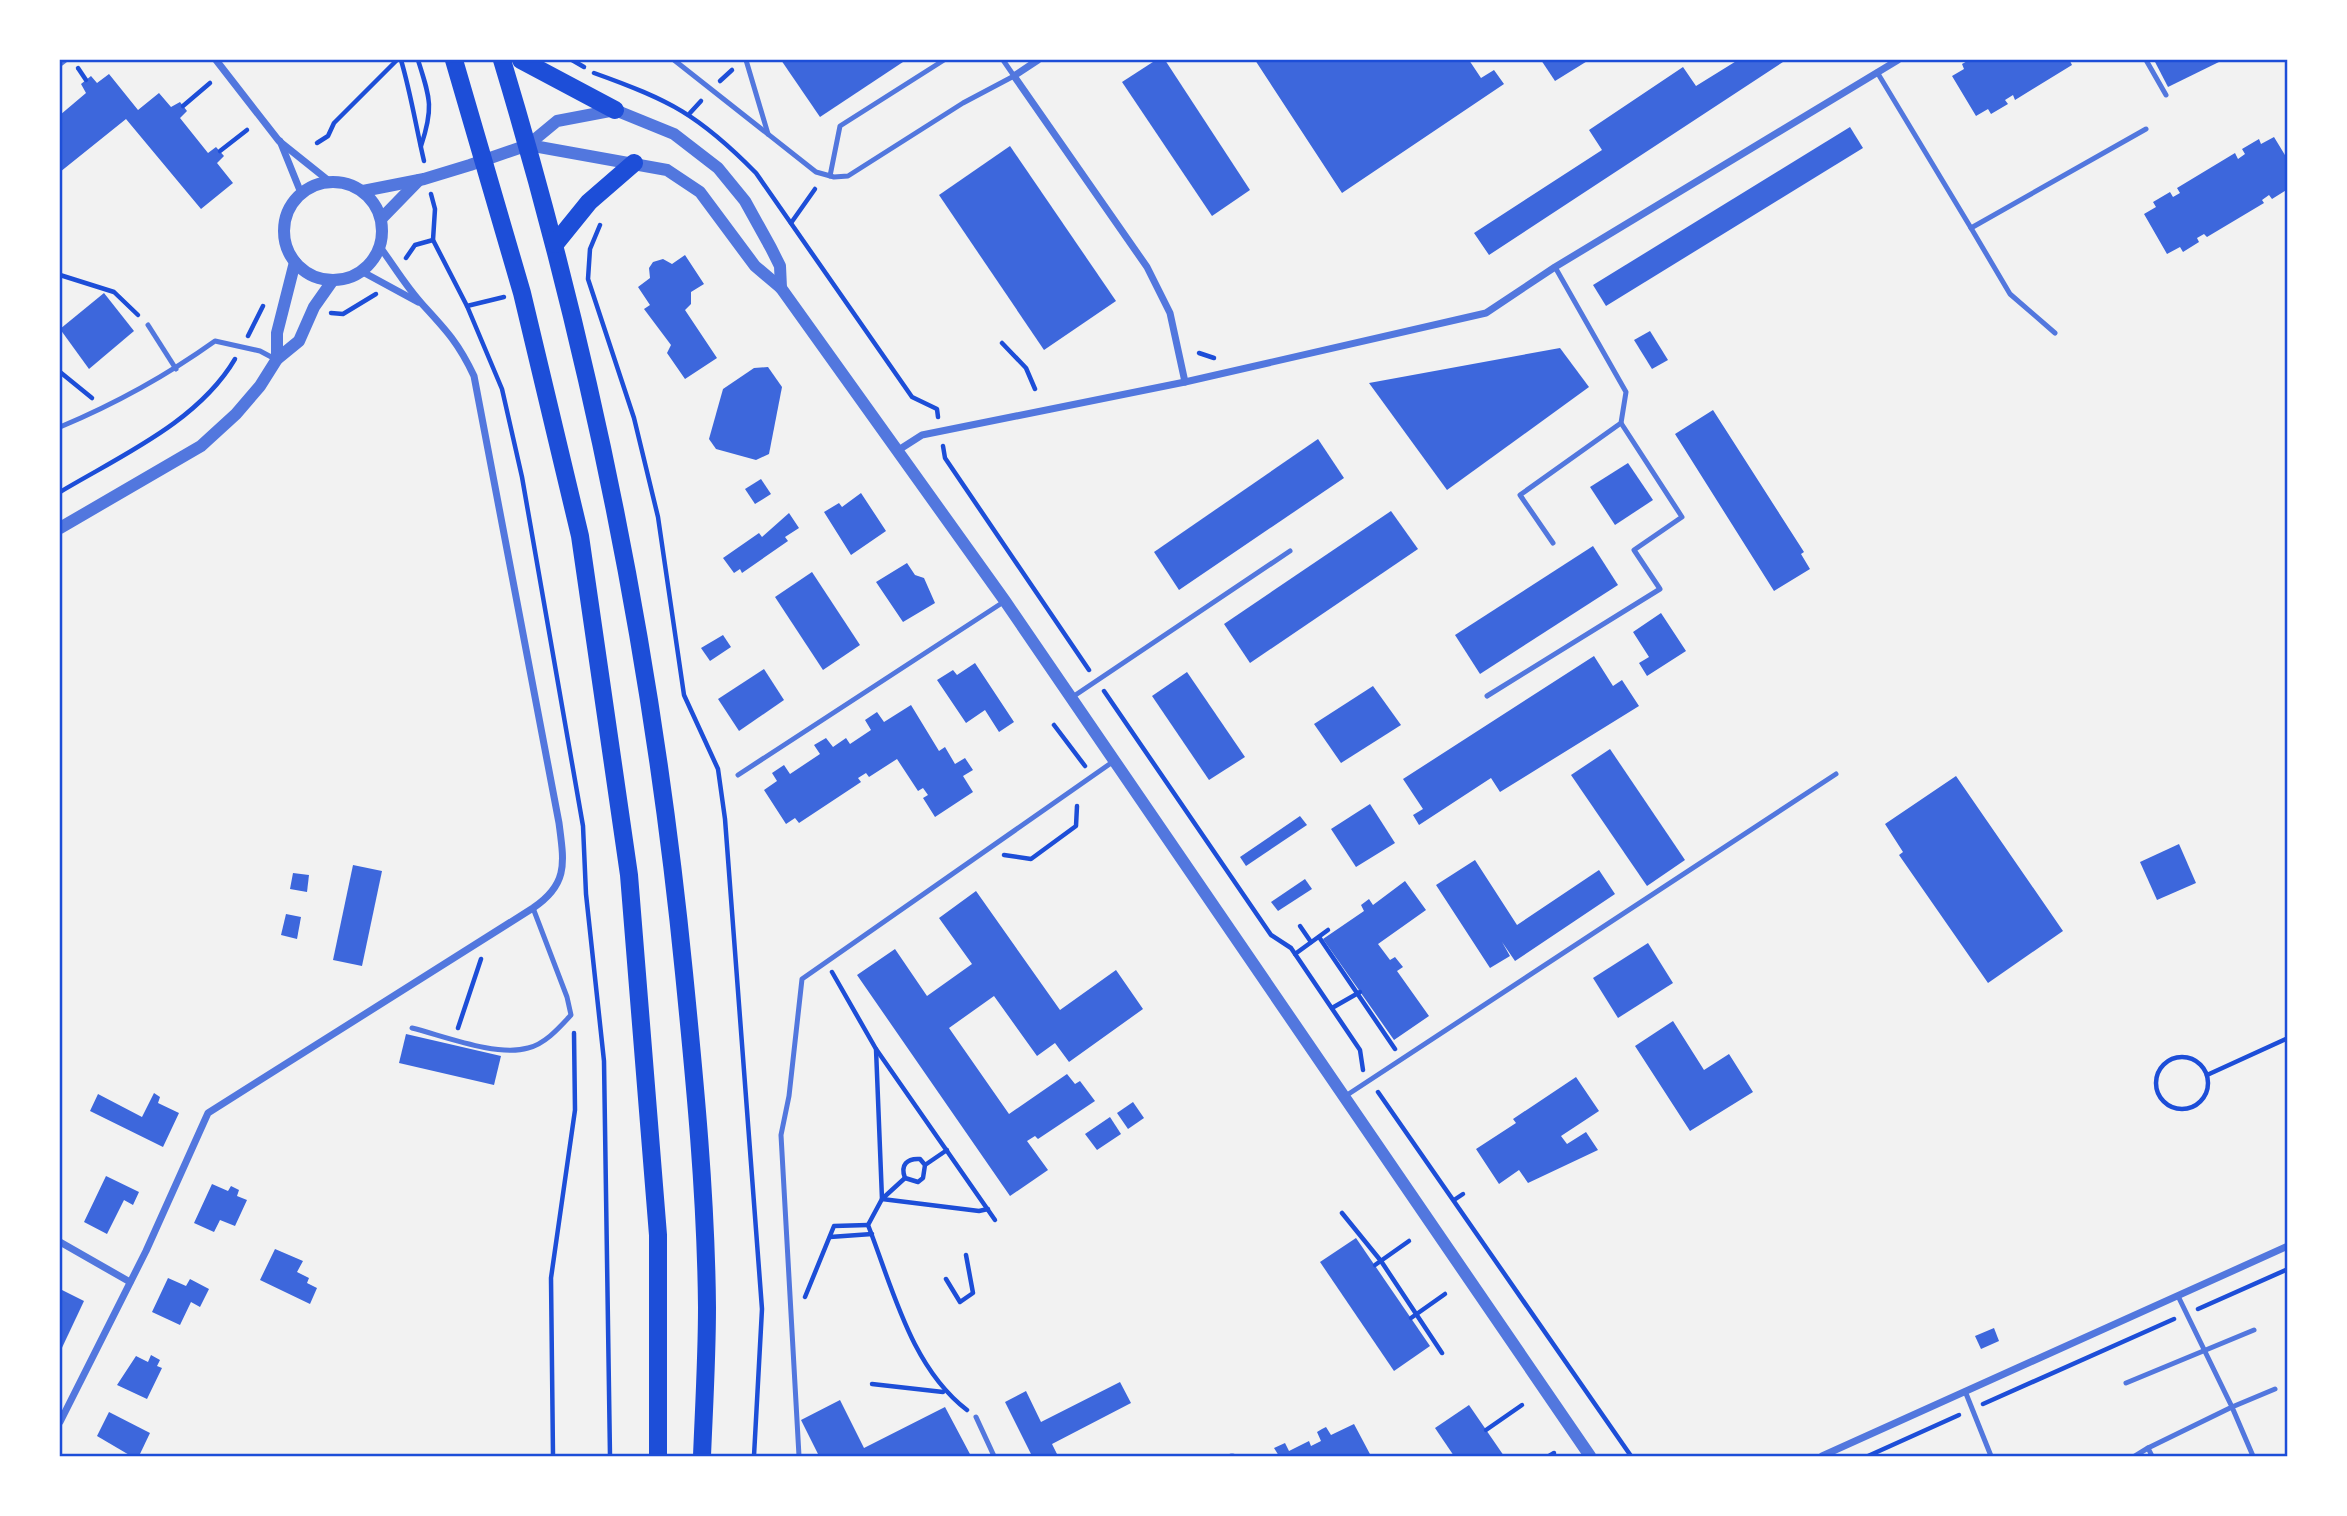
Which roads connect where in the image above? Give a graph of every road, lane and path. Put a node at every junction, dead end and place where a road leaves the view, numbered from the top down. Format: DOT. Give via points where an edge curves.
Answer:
graph roads {
  1 [pos="64,60"];
  2 [pos="216,60"];
  3 [pos="399,60"];
  4 [pos="418,60"];
  5 [pos="454,60"];
  6 [pos="502,60"];
  7 [pos="521,60"];
  8 [pos="674,60"];
  9 [pos="746,60"];
  10 [pos="944,60"];
  11 [pos="1003,60"];
  12 [pos="1038,60"];
  13 [pos="1898,60"];
  14 [pos="2146,60"];
  15 [pos="60,63"];
  16 [pos="78,68"];
  17 [pos="1877,72"];
  18 [pos="1014,75"];
  19 [pos="86,80"];
  20 [pos="210,83"];
  21 [pos="2166,95"];
  22 [pos="701,102"];
  23 [pos="183,106"];
  24 [pos="615,110"];
  25 [pos="690,113"];
  26 [pos="2146,129"];
  27 [pos="247,130"];
  28 [pos="768,134"];
  29 [pos="279,141"];
  30 [pos="317,143"];
  31 [pos="528,145"];
  32 [pos="220,151"];
  33 [pos="485,159"];
  34 [pos="634,163"];
  35 [pos="830,176"];
  36 [pos="420,180"];
  37 [pos="329,181"];
  38 [pos="815,189"];
  39 [pos="363,191"];
  40 [pos="300,193"];
  41 [pos="435,209"];
  42 [pos="605,216"];
  43 [pos="382,219"];
  44 [pos="791,223"];
  45 [pos="1970,228"];
  46 [pos="555,244"];
  47 [pos="380,247"];
  48 [pos="295,262"];
  49 [pos="1555,267"];
  50 [pos="397,270"];
  51 [pos="361,271"];
  52 [pos="60,275"];
  53 [pos="333,280"];
  54 [pos="385,284"];
  55 [pos="782,288"];
  56 [pos="288,298"];
  57 [pos="500,298"];
  58 [pos="422,304"];
  59 [pos="467,306"];
  60 [pos="314,307"];
  61 [pos="148,325"];
  62 [pos="2055,333"];
  63 [pos="1002,343"];
  64 [pos="242,347"];
  65 [pos="277,359"];
  66 [pos="176,369"];
  67 [pos="60,372"];
  68 [pos="1185,382"];
  69 [pos="1035,389"];
  70 [pos="105,408"];
  71 [pos="1621,423"];
  72 [pos="60,427"];
  73 [pos="897,451"];
  74 [pos="945,458"];
  75 [pos="60,492"];
  76 [pos="60,528"];
  77 [pos="1553,543"];
  78 [pos="1290,551"];
  79 [pos="1005,601"];
  80 [pos="1096,680"];
  81 [pos="1487,696"];
  82 [pos="1071,698"];
  83 [pos="1114,761"];
  84 [pos="1836,774"];
  85 [pos="738,775"];
  86 [pos="533,908"];
  87 [pos="1300,926"];
  88 [pos="1328,930"];
  89 [pos="1319,937"];
  90 [pos="1311,942"];
  91 [pos="1296,954"];
  92 [pos="482,956"];
  93 [pos="826,962"];
  94 [pos="1359,993"];
  95 [pos="1332,1008"];
  96 [pos="571,1015"];
  97 [pos="412,1028"];
  98 [pos="455,1038"];
  99 [pos="2287,1038"];
  100 [pos="876,1049"];
  101 [pos="1402,1058"];
  102 [pos="2207,1075"];
  103 [pos="1369,1079"];
  104 [pos="1344,1097"];
  105 [pos="947,1150"];
  106 [pos="925,1165"];
  107 [pos="905,1178"];
  108 [pos="1464,1194"];
  109 [pos="882,1199"];
  110 [pos="1454,1200"];
  111 [pos="988,1209"];
  112 [pos="1342,1213"];
  113 [pos="995,1220"];
  114 [pos="868,1225"];
  115 [pos="851,1226"];
  116 [pos="872,1234"];
  117 [pos="851,1236"];
  118 [pos="830,1237"];
  119 [pos="1409,1241"];
  120 [pos="60,1242"];
  121 [pos="2287,1246"];
  122 [pos="966,1255"];
  123 [pos="1381,1261"];
  124 [pos="1375,1265"];
  125 [pos="2287,1269"];
  126 [pos="946,1279"];
  127 [pos="130,1282"];
  128 [pos="1445,1294"];
  129 [pos="2178,1296"];
  130 [pos="790,1302"];
  131 [pos="2187,1314"];
  132 [pos="1413,1316"];
  133 [pos="2254,1330"];
  134 [pos="2204,1350"];
  135 [pos="1442,1353"];
  136 [pos="2126,1383"];
  137 [pos="872,1384"];
  138 [pos="2275,1389"];
  139 [pos="1965,1391"];
  140 [pos="944,1392"];
  141 [pos="1522,1405"];
  142 [pos="2232,1407"];
  143 [pos="1973,1409"];
  144 [pos="976,1417"];
  145 [pos="60,1422"];
  146 [pos="1486,1430"];
  147 [pos="2148,1448"];
  148 [pos="553,1457"];
  149 [pos="658,1457"];
  150 [pos="702,1457"];
  151 [pos="754,1457"];
  152 [pos="799,1457"];
  153 [pos="994,1457"];
  154 [pos="1590,1457"];
  155 [pos="1630,1457"];
  156 [pos="1822,1457"];
  157 [pos="1868,1457"];
  158 [pos="1991,1457"];
  159 [pos="2134,1457"];
  160 [pos="2152,1457"];
  161 [pos="2253,1457"];
  1 -- 15 [label="street"];
  2 -- 29 [label="street"];
  3 -- 4 [label="path" via="416,111 421,147 430,120 430,101"];
  3 -- 30 [label="path"];
  5 -- 33 [label="main road"];
  6 -- 31 [label="main road"];
  7 -- 24 [label="main road"];
  8 -- 28 [label="lane"];
  9 -- 28 [label="lane"];
  10 -- 35 [label="lane" via="840,126"];
  11 -- 18 [label="lane"];
  12 -- 18 [label="street"];
  13 -- 17 [label="street"];
  14 -- 21 [label="lane"];
  16 -- 19 [label="path"];
  17 -- 45 [label="lane"];
  17 -- 49 [label="street"];
  18 -- 35 [label="lane" via="848,176"];
  18 -- 68 [label="street" via="1147,267 1170,313"];
  20 -- 23 [label="path"];
  22 -- 25 [label="path"];
  24 -- 31 [label="street" via="557,121"];
  24 -- 55 [label="street" via="674,135 718,168 745,201 771,248 780,266"];
  26 -- 45 [label="lane"];
  27 -- 32 [label="path"];
  28 -- 35 [label="lane" via="816,172"];
  29 -- 37 [label="street"];
  29 -- 40 [label="street"];
  31 -- 33 [label="street"];
  31 -- 34 [label="street"];
  31 -- 46 [label="main road"];
  33 -- 36 [label="street"];
  33 -- 149 [label="main road" via="580,536 629,875 658,1235"];
  34 -- 46 [label="main road" via="589,202"];
  34 -- 55 [label="street" via="667,170 700,192 755,267"];
  36 -- 39 [label="street"];
  36 -- 43 [label="street"];
  37 -- 39 [label="street"];
  37 -- 40 [label="street"];
  38 -- 44 [label="path"];
  39 -- 43 [label="street"];
  40 -- 48 [label="street" via="284,227 287,249"];
  41 -- 50 [label="path" via="433,240 415,245"];
  42 -- 151 [label="path" via="590,249 589,279 635,418 658,517 684,695 718,769 725,819 762,1310"];
  43 -- 47 [label="street"];
  45 -- 62 [label="lane" via="2010,294"];
  46 -- 150 [label="main road" via="613,488 650,699 676,888 694,1072 707,1307"];
  47 -- 50 [label="street"];
  47 -- 51 [label="street"];
  48 -- 53 [label="street" via="312,275"];
  48 -- 56 [label="street"];
  49 -- 68 [label="street" via="1486,313"];
  49 -- 71 [label="lane" via="1626,393"];
  50 -- 58 [label="street"];
  51 -- 53 [label="street"];
  51 -- 54 [label="street"];
  52 -- 61 [label="path" via="114,292"];
  53 -- 60 [label="street"];
  54 -- 58 [label="street"];
  54 -- 60 [label="path" via="343,314"];
  55 -- 73 [label="street"];
  56 -- 64 [label="path" via="268,292"];
  56 -- 65 [label="street" via="277,333"];
  57 -- 59 [label="path"];
  58 -- 86 [label="street" via="444,325 474,376 554,797 564,859 561,877 555,891"];
  60 -- 65 [label="street" via="299,341"];
  61 -- 66 [label="lane"];
  63 -- 69 [label="path" via="1026,368"];
  64 -- 65 [label="lane"];
  64 -- 66 [label="lane" via="215,341"];
  64 -- 75 [label="path" via="202,401"];
  65 -- 76 [label="street" via="236,414 201,446"];
  66 -- 70 [label="lane"];
  67 -- 70 [label="path"];
  68 -- 73 [label="street" via="922,435"];
  70 -- 72 [label="lane"];
  71 -- 77 [label="lane" via="1520,495"];
  71 -- 81 [label="lane" via="1682,517 1634,550 1660,589"];
  73 -- 79 [label="street"];
  74 -- 80 [label="path"];
  78 -- 80 [label="lane"];
  79 -- 82 [label="street"];
  79 -- 85 [label="lane"];
  80 -- 82 [label="lane"];
  80 -- 91 [label="path" via="1270,935"];
  82 -- 83 [label="street"];
  83 -- 93 [label="lane"];
  83 -- 104 [label="street"];
  84 -- 101 [label="lane"];
  86 -- 96 [label="lane"];
  86 -- 127 [label="street" via="208,1113"];
  87 -- 90 [label="path"];
  88 -- 89 [label="path"];
  89 -- 90 [label="path"];
  89 -- 94 [label="path"];
  90 -- 91 [label="path"];
  91 -- 95 [label="path"];
  92 -- 98 [label="path"];
  93 -- 100 [label="path"];
  93 -- 130 [label="lane" via="802,979 781,1135"];
  94 -- 95 [label="path"];
  94 -- 101 [label="path"];
  95 -- 103 [label="path" via="1360,1050 1361,1067"];
  96 -- 98 [label="lane" via="556,1032 531,1048 508,1051"];
  96 -- 148 [label="path" via="575,1110 551,1278"];
  97 -- 98 [label="lane"];
  99 -- 102 [label="path"];
  100 -- 105 [label="path"];
  100 -- 109 [label="path"];
  101 -- 103 [label="lane"];
  102 -- 102 [label="path" via="2196,1060 2179,1057 2164,1064 2157,1089 2167,1104 2191,1107 2204,1097"];
  103 -- 104 [label="lane"];
  103 -- 110 [label="path"];
  104 -- 154 [label="street"];
  105 -- 106 [label="path"];
  105 -- 111 [label="path"];
  106 -- 107 [label="path" via="918,1182"];
  106 -- 107 [label="path" via="912,1158 902,1170"];
  107 -- 109 [label="path"];
  108 -- 110 [label="path"];
  109 -- 111 [label="path"];
  109 -- 114 [label="path"];
  110 -- 155 [label="path"];
  111 -- 113 [label="path"];
  112 -- 123 [label="path"];
  114 -- 115 [label="path"];
  114 -- 116 [label="path"];
  115 -- 117 [label="path"];
  115 -- 118 [label="path" via="834,1226"];
  116 -- 117 [label="path"];
  116 -- 140 [label="path" via="906,1326"];
  117 -- 118 [label="path"];
  118 -- 130 [label="path" via="805,1297"];
  119 -- 123 [label="path"];
  120 -- 127 [label="street"];
  121 -- 129 [label="street"];
  122 -- 126 [label="path" via="973,1293 960,1302"];
  123 -- 124 [label="path"];
  123 -- 132 [label="path"];
  125 -- 131 [label="path"];
  127 -- 145 [label="street"];
  128 -- 132 [label="path"];
  129 -- 131 [label="lane"];
  129 -- 139 [label="street"];
  130 -- 152 [label="lane"];
  131 -- 134 [label="lane"];
  131 -- 143 [label="path"];
  132 -- 135 [label="path"];
  133 -- 134 [label="lane"];
  134 -- 136 [label="lane"];
  134 -- 142 [label="lane"];
  137 -- 140 [label="path"];
  138 -- 142 [label="lane"];
  139 -- 143 [label="lane"];
  139 -- 156 [label="street"];
  140 -- 144 [label="path"];
  141 -- 146 [label="path"];
  142 -- 147 [label="lane"];
  142 -- 161 [label="lane"];
  143 -- 157 [label="path"];
  143 -- 158 [label="lane"];
  144 -- 153 [label="lane"];
  147 -- 159 [label="lane"];
  147 -- 160 [label="lane"];
}
